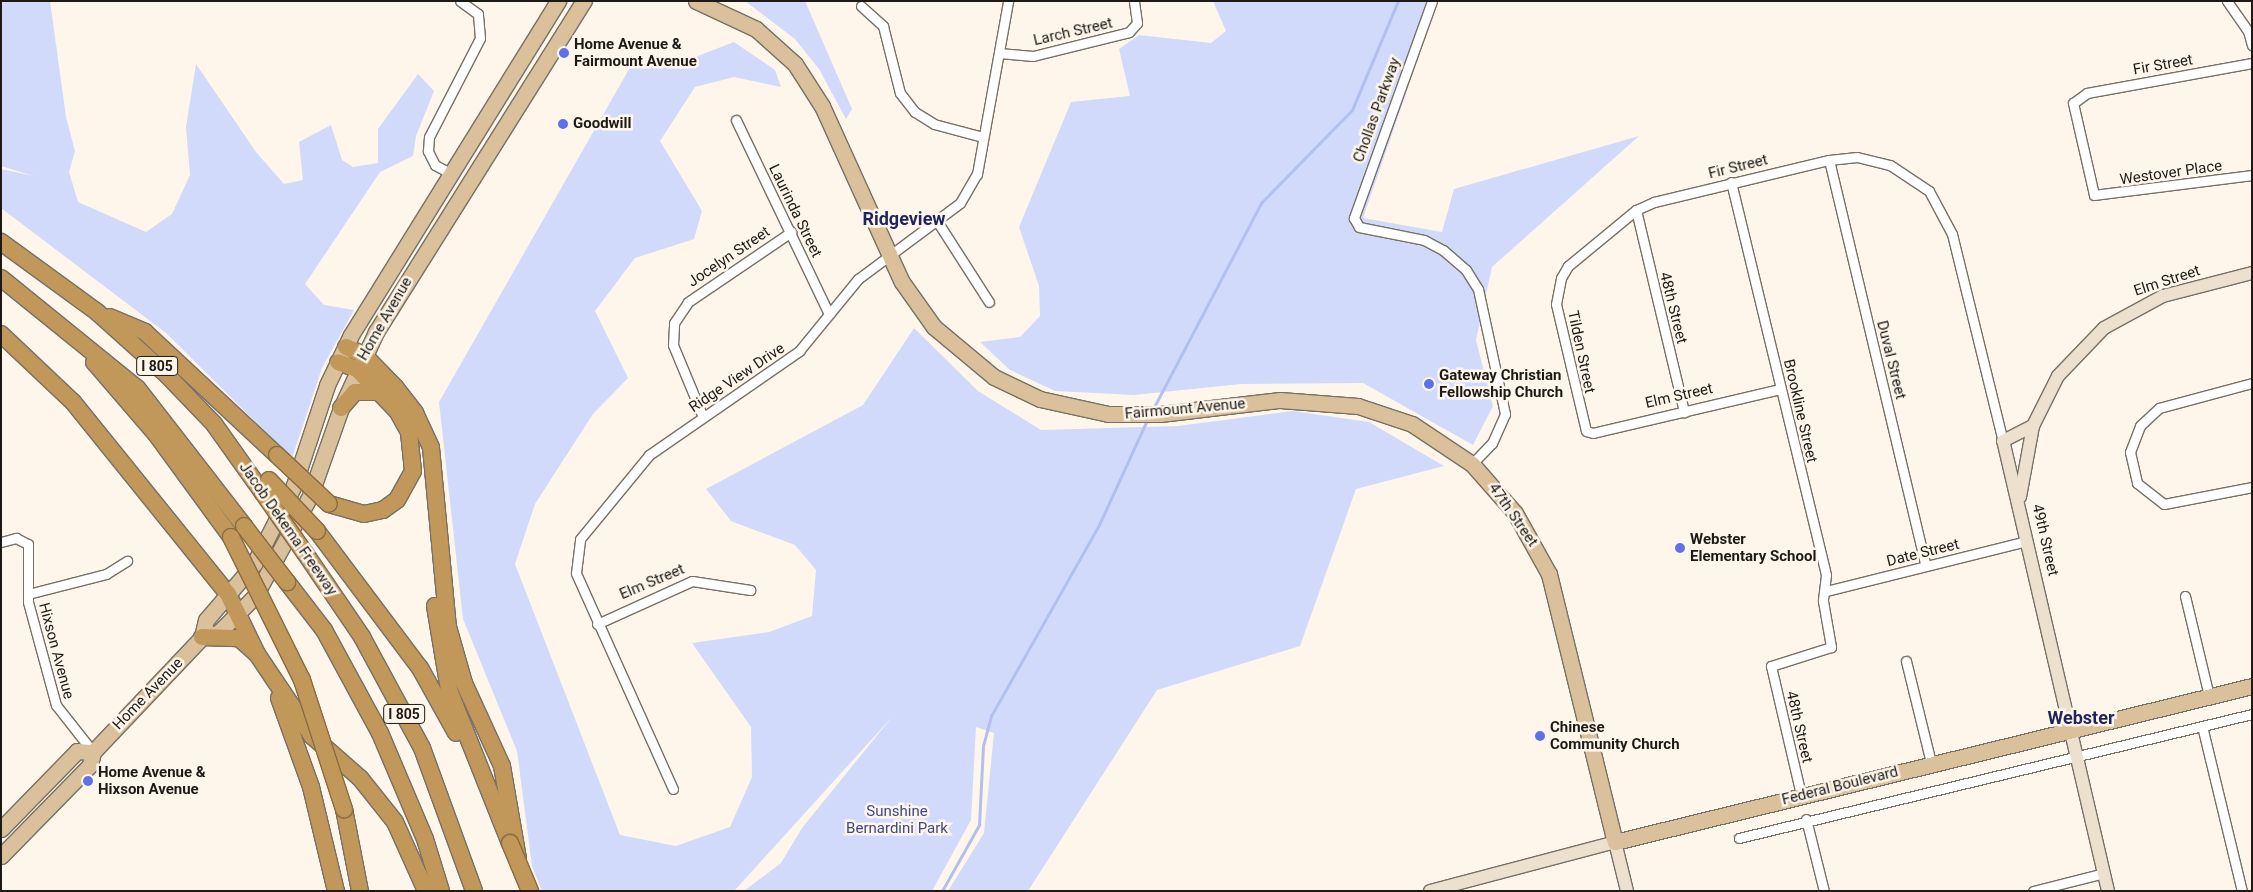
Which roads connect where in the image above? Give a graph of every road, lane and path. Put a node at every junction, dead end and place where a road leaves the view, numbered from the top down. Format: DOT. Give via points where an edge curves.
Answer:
graph roads {
  1 [pos="460,1"];
  2 [pos="558,1"];
  3 [pos="584,1"];
  4 [pos="696,1"];
  5 [pos="1008,1"];
  6 [pos="1134,1"];
  7 [pos="1432,1"];
  8 [pos="2227,1"];
  9 [pos="861,6"];
  10 [pos="2252,45"];
  11 [pos="999,53"];
  12 [pos="2252,64"];
  13 [pos="736,120"];
  14 [pos="983,137"];
  15 [pos="1829,160"];
  16 [pos="450,173"];
  17 [pos="2252,174"];
  18 [pos="1731,182"];
  19 [pos="2094,195"];
  20 [pos="1936,201"];
  21 [pos="1636,210"];
  22 [pos="937,221"];
  23 [pos="790,232"];
  24 [pos="1,242"];
  25 [pos="889,256"];
  26 [pos="2252,273"];
  27 [pos="1,278"];
  28 [pos="1561,278"];
  29 [pos="989,302"];
  30 [pos="97,312"];
  31 [pos="830,314"];
  32 [pos="64,326"];
  33 [pos="1,334"];
  34 [pos="346,347"];
  35 [pos="338,362"];
  36 [pos="360,362"];
  37 [pos="2252,383"];
  38 [pos="1780,389"];
  39 [pos="380,392"];
  40 [pos="341,408"];
  41 [pos="1684,412"];
  42 [pos="703,417"];
  43 [pos="2033,426"];
  44 [pos="1586,431"];
  45 [pos="2003,441"];
  46 [pos="1472,464"];
  47 [pos="266,487"];
  48 [pos="2252,487"];
  49 [pos="438,494"];
  50 [pos="2019,502"];
  51 [pos="2027,541"];
  52 [pos="1,542"];
  53 [pos="127,561"];
  54 [pos="1926,566"];
  55 [pos="750,590"];
  56 [pos="1826,591"];
  57 [pos="28,594"];
  58 [pos="228,594"];
  59 [pos="2185,596"];
  60 [pos="240,612"];
  61 [pos="597,624"];
  62 [pos="202,637"];
  63 [pos="257,654"];
  64 [pos="1906,662"];
  65 [pos="1771,666"];
  66 [pos="270,673"];
  67 [pos="2252,686"];
  68 [pos="2209,696"];
  69 [pos="2252,714"];
  70 [pos="2202,726"];
  71 [pos="2070,730"];
  72 [pos="93,752"];
  73 [pos="2078,755"];
  74 [pos="1931,763"];
  75 [pos="480,777"];
  76 [pos="673,789"];
  77 [pos="1801,795"];
  78 [pos="1806,819"];
  79 [pos="1,829"];
  80 [pos="1739,838"];
  81 [pos="1615,842"];
  82 [pos="1,856"];
  83 [pos="2104,873"];
  84 [pos="336,891"];
  85 [pos="360,891"];
  86 [pos="426,891"];
  87 [pos="441,891"];
  88 [pos="474,891"];
  89 [pos="522,891"];
  90 [pos="530,891"];
  91 [pos="1430,891"];
  92 [pos="1627,891"];
  93 [pos="1824,891"];
  94 [pos="2033,891"];
  95 [pos="2108,891"];
  96 [pos="2242,891"];
  1 -- 16 [label="street" via="478,14 480,38 429,137 428,151 435,165"];
  2 -- 16 [label="main road, Home Avenue"];
  3 -- 36 [label="main road, Home Avenue"];
  4 -- 25 [label="main road, Fairmount Avenue" via="756,29 806,79"];
  5 -- 11 [label="street, Ridge View Drive"];
  6 -- 11 [label="street, Larch Street" via="1138,23 1124,34 1033,56"];
  7 -- 46 [label="street, Chollas Parkway" via="1355,209 1359,227 1424,240 1443,250 1466,270 1478,290 1505,414 1492,443"];
  8 -- 10 [label="street" via="2248,31"];
  9 -- 14 [label="street" via="883,26 900,92 915,112 934,124"];
  11 -- 14 [label="street, Ridge View Drive"];
  12 -- 19 [label="street, Fir Street" via="2079,95 2073,103"];
  13 -- 23 [label="street, Laurinda Street"];
  14 -- 22 [label="street, Ridge View Drive" via="971,189"];
  15 -- 18 [label="street, Fir Street"];
  15 -- 20 [label="street, Fir Street" via="1857,157 1890,165 1914,179"];
  15 -- 54 [label="street, Duval Street"];
  16 -- 34 [label="main road, Home Avenue"];
  17 -- 19 [label="street, Westover Place"];
  18 -- 21 [label="street, Fir Street"];
  18 -- 38 [label="street, Brookline Street"];
  20 -- 45 [label="street, 49th Street" via="1952,234"];
  21 -- 28 [label="street, Fir Street" via="1568,266"];
  21 -- 41 [label="street, 48th Street"];
  22 -- 25 [label="street, Ridge View Drive"];
  22 -- 29 [label="street"];
  23 -- 31 [label="street, Laurinda Street"];
  23 -- 42 [label="street, Jocelyn Street" via="688,302 674,322 673,345"];
  24 -- 30 [label="highway, I 805"];
  25 -- 31 [label="street, Ridge View Drive" via="858,279"];
  25 -- 46 [label="main road, Fairmount Avenue" via="934,327 970,362 1040,399 1062,406 1134,415 1307,399 1358,406 1412,424"];
  26 -- 43 [label="street, Elm Street" via="2163,296 2104,328 2058,376"];
  27 -- 32 [label="highway, Jacob Dekema Freeway / I 805"];
  28 -- 44 [label="street, Tilden Street" via="1556,304"];
  30 -- 39 [label="highway, bridge" via="145,332 329,504 346,512 383,510 407,487 414,471 409,432"];
  30 -- 47 [label="highway, I 805" via="214,424"];
  31 -- 42 [label="street, Ridge View Drive" via="800,351"];
  32 -- 85 [label="highway, bridge" via="156,434 231,537 302,680 344,809"];
  32 -- 87 [label="highway, Jacob Dekema Freeway / I 805, bridge" via="137,388 324,630 380,733 425,839"];
  33 -- 58 [label="highway" via="73,402"];
  34 -- 35 [label="main road, Home Avenue"];
  34 -- 36 [label="highway"];
  35 -- 36 [label="highway"];
  35 -- 58 [label="main road, Home Avenue" via="294,485 254,564"];
  36 -- 39 [label="highway"];
  36 -- 40 [label="main road, Home Avenue"];
  36 -- 49 [label="highway" via="415,413 434,459"];
  37 -- 48 [label="street" via="2159,408 2140,426 2130,452 2137,483 2164,504"];
  38 -- 41 [label="street, Elm Street"];
  38 -- 56 [label="street, Brookline Street"];
  39 -- 40 [label="highway" via="355,392"];
  40 -- 60 [label="main road, Home Avenue" via="310,496 254,596"];
  41 -- 44 [label="street, Elm Street"];
  42 -- 61 [label="street, Ridge View Drive" via="638,464 580,539 576,573"];
  43 -- 45 [label="street"];
  43 -- 50 [label="street, Elm Street"];
  45 -- 50 [label="street, 49th Street"];
  46 -- 81 [label="main road, 47th Street" via="1516,513 1549,574"];
  47 -- 75 [label="highway, bridge" via="317,531 420,668"];
  47 -- 88 [label="highway, Jacob Dekema Freeway / I 805, bridge" via="304,553 362,637 422,748"];
  49 -- 75 [label="highway" via="434,562 438,636 449,690"];
  49 -- 89 [label="highway" via="448,627 464,683 502,766"];
  50 -- 51 [label="street, 49th Street"];
  51 -- 54 [label="street, Date Street"];
  51 -- 71 [label="street, 49th Street"];
  52 -- 57 [label="street, Hixson Avenue" via="16,538 28,544"];
  53 -- 57 [label="street" via="106,574"];
  54 -- 56 [label="street, Date Street"];
  55 -- 61 [label="street, Elm Street" via="692,581"];
  56 -- 65 [label="street, Brookline Street" via="1823,601 1832,637 1831,647"];
  57 -- 72 [label="street, Hixson Avenue" via="56,705"];
  58 -- 60 [label="highway"];
  58 -- 62 [label="main road, Home Avenue" via="206,620"];
  59 -- 68 [label="street"];
  60 -- 62 [label="main road, Home Avenue" via="218,633"];
  60 -- 63 [label="highway"];
  61 -- 76 [label="street, Ridge View Drive"];
  62 -- 63 [label="highway" via="239,638"];
  62 -- 72 [label="main road, Home Avenue"];
  63 -- 66 [label="highway"];
  64 -- 74 [label="street"];
  65 -- 77 [label="street, 48th Street"];
  66 -- 84 [label="highway" via="311,787"];
  66 -- 86 [label="highway" via="312,736 360,778 395,822"];
  67 -- 68 [label="main road, Federal Boulevard"];
  68 -- 71 [label="main road, Federal Boulevard"];
  69 -- 70 [label="street"];
  70 -- 73 [label="street"];
  70 -- 96 [label="street"];
  71 -- 73 [label="street, 49th Street"];
  71 -- 74 [label="main road, Federal Boulevard"];
  72 -- 79 [label="main road" via="77,752"];
  72 -- 82 [label="main road, Home Avenue" via="90,765"];
  73 -- 78 [label="street"];
  73 -- 83 [label="street, 49th Street"];
  74 -- 77 [label="main road, Federal Boulevard"];
  75 -- 90 [label="highway, bridge"];
  77 -- 81 [label="main road, Federal Boulevard"];
  78 -- 80 [label="street"];
  78 -- 93 [label="street"];
  81 -- 91 [label="street, Federal Boulevard"];
  81 -- 92 [label="street, 47th Street"];
  83 -- 94 [label="street"];
  83 -- 95 [label="street, 49th Street"];
}
